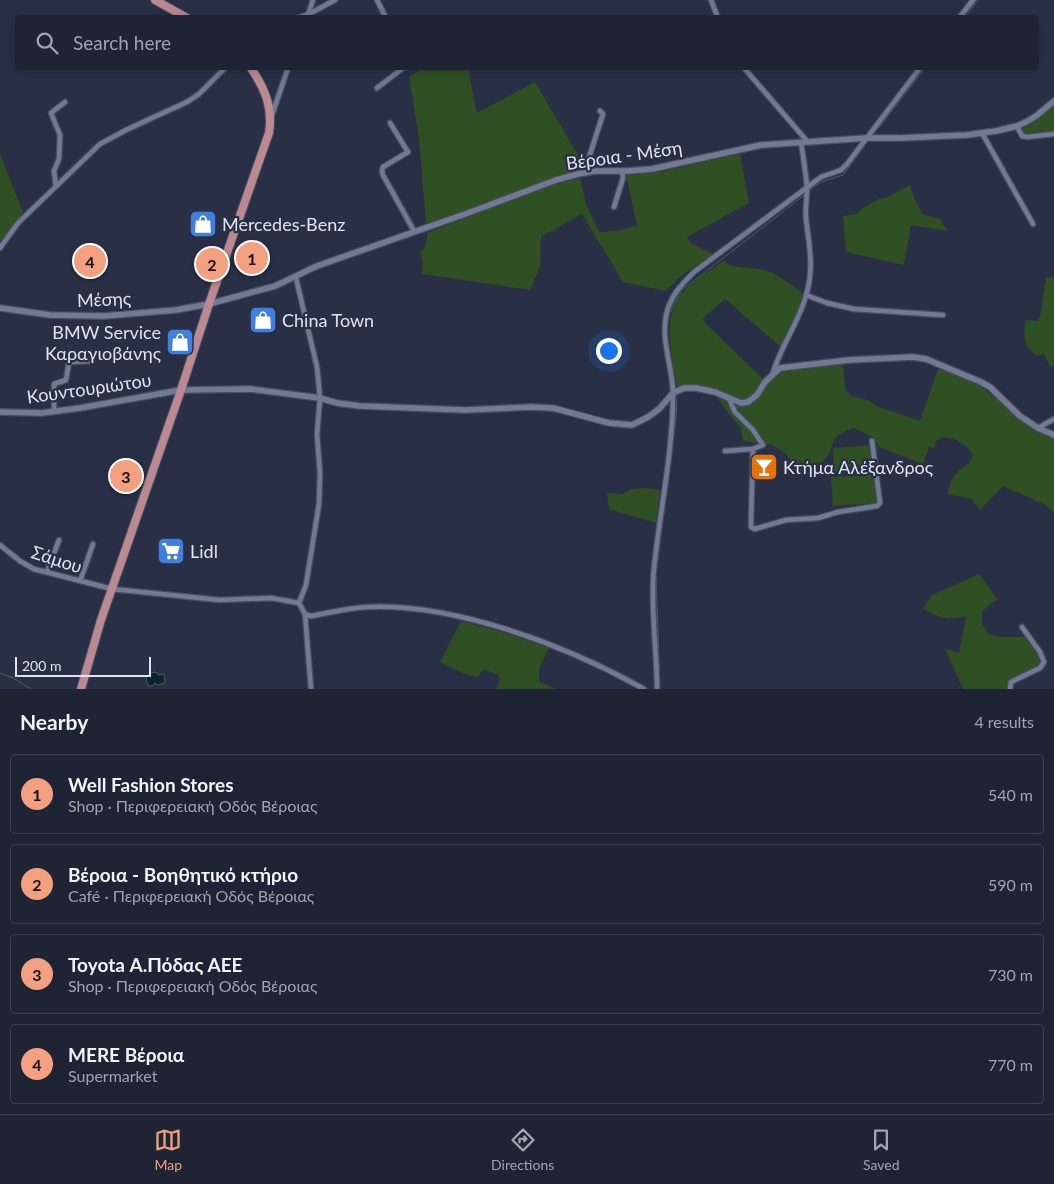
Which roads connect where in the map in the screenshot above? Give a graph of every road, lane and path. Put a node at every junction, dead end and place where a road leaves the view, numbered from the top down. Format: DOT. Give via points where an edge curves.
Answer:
graph roads {
  1 [pos="155,0"];
  2 [pos="314,0"];
  3 [pos="335,0"];
  4 [pos="377,0"];
  5 [pos="711,0"];
  6 [pos="973,0"];
  7 [pos="182,15"];
  8 [pos="308,15"];
  9 [pos="310,15"];
  10 [pos="384,15"];
  11 [pos="717,15"];
  12 [pos="961,15"];
  13 [pos="223,70"];
  14 [pos="252,70"];
  15 [pos="287,70"];
  16 [pos="400,70"];
  17 [pos="746,70"];
  18 [pos="918,70"];
  19 [pos="377,88"];
  20 [pos="1054,101"];
  21 [pos="65,102"];
  22 [pos="600,111"];
  23 [pos="271,116"];
  24 [pos="390,123"];
  25 [pos="1017,126"];
  26 [pos="982,133"];
  27 [pos="1054,134"];
  28 [pos="866,138"];
  29 [pos="804,142"];
  30 [pos="622,171"];
  31 [pos="584,172"];
  32 [pos="56,186"];
  33 [pos="806,188"];
  34 [pos="614,207"];
  35 [pos="1033,224"];
  36 [pos="414,231"];
  37 [pos="0,248"];
  38 [pos="296,278"];
  39 [pos="806,295"];
  40 [pos="209,304"];
  41 [pos="0,308"];
  42 [pos="943,315"];
  43 [pos="92,362"];
  44 [pos="773,373"];
  45 [pos="181,390"];
  46 [pos="673,393"];
  47 [pos="320,398"];
  48 [pos="729,399"];
  49 [pos="54,411"];
  50 [pos="0,412"];
  51 [pos="1054,419"];
  52 [pos="1038,428"];
  53 [pos="1054,435"];
  54 [pos="872,441"];
  55 [pos="753,449"];
  56 [pos="725,451"];
  57 [pos="59,540"];
  58 [pos="93,544"];
  59 [pos="0,545"];
  60 [pos="47,572"];
  61 [pos="80,581"];
  62 [pos="112,589"];
  63 [pos="300,603"];
  64 [pos="305,614"];
  65 [pos="1022,627"];
  66 [pos="81,689"];
  67 [pos="311,689"];
  68 [pos="644,689"];
  69 [pos="657,689"];
  70 [pos="1010,689"];
  1 -- 7 [label="main road"];
  2 -- 8 [label="street"];
  3 -- 9 [label="street"];
  4 -- 10 [label="street"];
  5 -- 11 [label="street"];
  6 -- 12 [label="street"];
  13 -- 32 [label="street" via="187,102 100,144"];
  14 -- 23 [label="main road" via="269,104"];
  15 -- 23 [label="street"];
  16 -- 19 [label="street"];
  17 -- 29 [label="street"];
  18 -- 28 [label="street"];
  20 -- 25 [label="street, Βέροια - Μέση"];
  21 -- 32 [label="street" via="51,113 60,135 59,159 54,171"];
  22 -- 31 [label="street" via="603,114 601,124"];
  23 -- 40 [label="main road" via="269,133"];
  24 -- 36 [label="street" via="408,152 383,166 383,175"];
  25 -- 26 [label="street, Βέροια - Μέση"];
  25 -- 27 [label="street" via="1022,136"];
  26 -- 28 [label="street, Βέροια - Μέση"];
  26 -- 35 [label="street"];
  28 -- 29 [label="street, Βέροια - Μέση"];
  28 -- 33 [label="street" via="841,170 820,177"];
  29 -- 30 [label="street, Βέροια - Μέση" via="761,145 652,169"];
  29 -- 33 [label="street"];
  30 -- 31 [label="street, Βέροια - Μέση"];
  30 -- 34 [label="street"];
  31 -- 36 [label="street, Βέροια - Μέση"];
  32 -- 37 [label="street" via="18,223"];
  33 -- 39 [label="street" via="811,262"];
  33 -- 46 [label="street" via="694,272 678,288 664,331"];
  36 -- 38 [label="street, Βέροια - Μέση" via="318,266"];
  38 -- 40 [label="street, Βέροια - Μέση"];
  38 -- 47 [label="street" via="317,367"];
  39 -- 42 [label="street" via="854,309"];
  39 -- 44 [label="street"];
  40 -- 41 [label="street, Μέσης" via="104,316 50,315"];
  40 -- 45 [label="main road"];
  43 -- 49 [label="street" via="69,362 66,380 54,384"];
  44 -- 48 [label="street" via="748,402"];
  44 -- 52 [label="street" via="780,368 913,356 990,387 1020,416"];
  45 -- 47 [label="street, Κουντουριώτου" via="250,389"];
  45 -- 49 [label="street, Κουντουριώτου"];
  45 -- 62 [label="main road"];
  46 -- 47 [label="street, Κουντουριώτου" via="648,418 632,425 542,407 438,409 348,405"];
  46 -- 48 [label="street" via="684,388 696,388"];
  46 -- 69 [label="street" via="654,570"];
  47 -- 63 [label="street" via="317,434 319,504"];
  48 -- 55 [label="street" via="735,412 763,444"];
  49 -- 50 [label="street, Κουντουριώτου"];
  51 -- 52 [label="street"];
  52 -- 53 [label="street"];
  54 -- 55 [label="street" via="880,503 877,506 786,520 755,530 751,527"];
  55 -- 56 [label="street"];
  57 -- 60 [label="street"];
  58 -- 61 [label="street"];
  59 -- 60 [label="street, Σάμου" via="20,561"];
  60 -- 61 [label="street, Σάμου"];
  61 -- 62 [label="street, Σάμου"];
  62 -- 63 [label="street, Σάμου" via="220,600 271,598"];
  62 -- 66 [label="main road"];
  63 -- 64 [label="street"];
  64 -- 67 [label="street"];
  64 -- 68 [label="street" via="310,616 366,607 460,617 587,659"];
  65 -- 70 [label="street" via="1044,662 1040,668 1011,682"];
}
